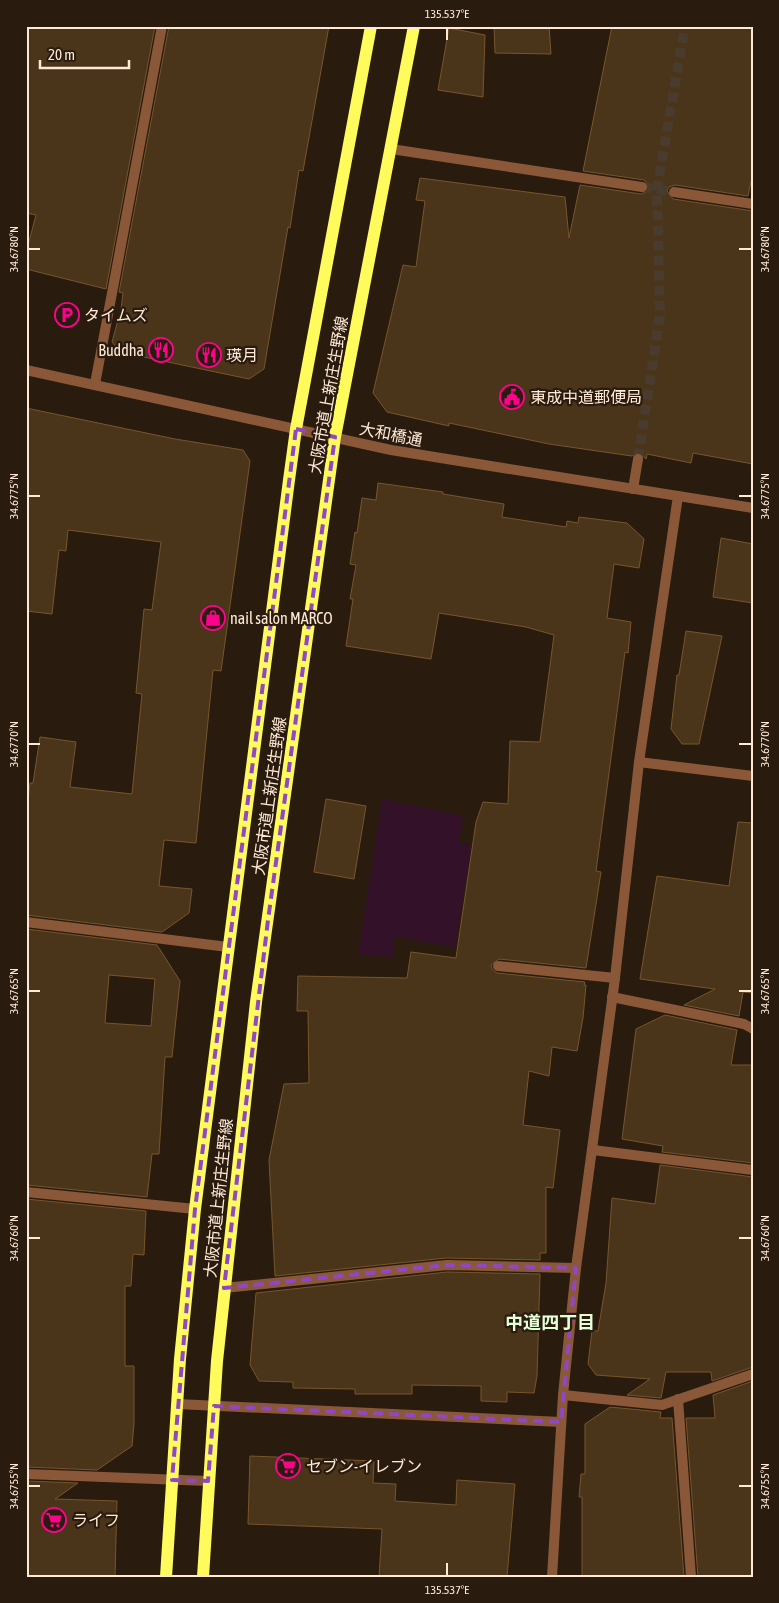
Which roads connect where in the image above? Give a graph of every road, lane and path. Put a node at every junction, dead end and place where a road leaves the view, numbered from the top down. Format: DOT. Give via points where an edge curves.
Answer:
graph roads {
  1 [pos="162,26"];
  2 [pos="371,26"];
  3 [pos="414,26"];
  4 [pos="391,149"];
  5 [pos="642,187"];
  6 [pos="674,192"];
  7 [pos="753,204"];
  8 [pos="26,370"];
  9 [pos="95,384"];
  10 [pos="296,429"];
  11 [pos="335,437"];
  12 [pos="638,459"];
  13 [pos="633,489"];
  14 [pos="678,496"];
  15 [pos="753,508"];
  16 [pos="639,762"];
  17 [pos="753,776"];
  18 [pos="26,922"];
  19 [pos="228,947"];
  20 [pos="498,966"];
  21 [pos="615,978"];
  22 [pos="612,997"];
  23 [pos="753,1029"];
  24 [pos="593,1150"];
  25 [pos="753,1170"];
  26 [pos="26,1192"];
  27 [pos="195,1209"];
  28 [pos="576,1268"];
  29 [pos="224,1288"];
  30 [pos="753,1374"];
  31 [pos="563,1395"];
  32 [pos="678,1400"];
  33 [pos="177,1404"];
  34 [pos="214,1406"];
  35 [pos="561,1422"];
  36 [pos="26,1474"];
  37 [pos="172,1480"];
  38 [pos="208,1481"];
  39 [pos="166,1577"];
  40 [pos="203,1577"];
  41 [pos="552,1577"];
  42 [pos="691,1577"];
  1 -- 9 [label="street"];
  2 -- 10 [label="main road, 大阪市道上新庄生野線"];
  3 -- 4 [label="main road, 大阪市道上新庄生野線"];
  4 -- 5 [label="street"];
  4 -- 11 [label="main road, 大阪市道上新庄生野線"];
  6 -- 7 [label="street"];
  8 -- 9 [label="street, 大和橋通"];
  9 -- 10 [label="street, 大和橋通"];
  10 -- 11 [label="street, 大和橋通"];
  10 -- 19 [label="main road, 大阪市道上新庄生野線"];
  11 -- 13 [label="street, 大和橋通" via="391,450"];
  11 -- 29 [label="main road, 大阪市道上新庄生野線" via="256,1002"];
  12 -- 13 [label="street"];
  13 -- 14 [label="street, 大和橋通"];
  14 -- 15 [label="street, 大和橋通"];
  14 -- 16 [label="street"];
  16 -- 17 [label="street"];
  16 -- 21 [label="street"];
  18 -- 19 [label="street"];
  19 -- 27 [label="main road, 大阪市道上新庄生野線"];
  20 -- 21 [label="street"];
  21 -- 22 [label="street"];
  22 -- 23 [label="street" via="744,1024"];
  22 -- 24 [label="street"];
  24 -- 25 [label="street"];
  24 -- 28 [label="street"];
  26 -- 27 [label="street"];
  27 -- 33 [label="main road, 大阪市道上新庄生野線"];
  28 -- 29 [label="street" via="447,1265"];
  28 -- 31 [label="street"];
  29 -- 34 [label="main road, 大阪市道上新庄生野線"];
  30 -- 32 [label="street"];
  31 -- 32 [label="street" via="662,1405"];
  31 -- 35 [label="street"];
  32 -- 42 [label="street"];
  33 -- 34 [label="street"];
  33 -- 37 [label="main road, 大阪市道上新庄生野線"];
  34 -- 35 [label="street"];
  34 -- 38 [label="main road, 大阪市道上新庄生野線"];
  35 -- 41 [label="street"];
  36 -- 37 [label="street"];
  37 -- 38 [label="street"];
  37 -- 39 [label="main road, 大阪市道上新庄生野線"];
  38 -- 40 [label="main road, 大阪市道上新庄生野線"];
}
